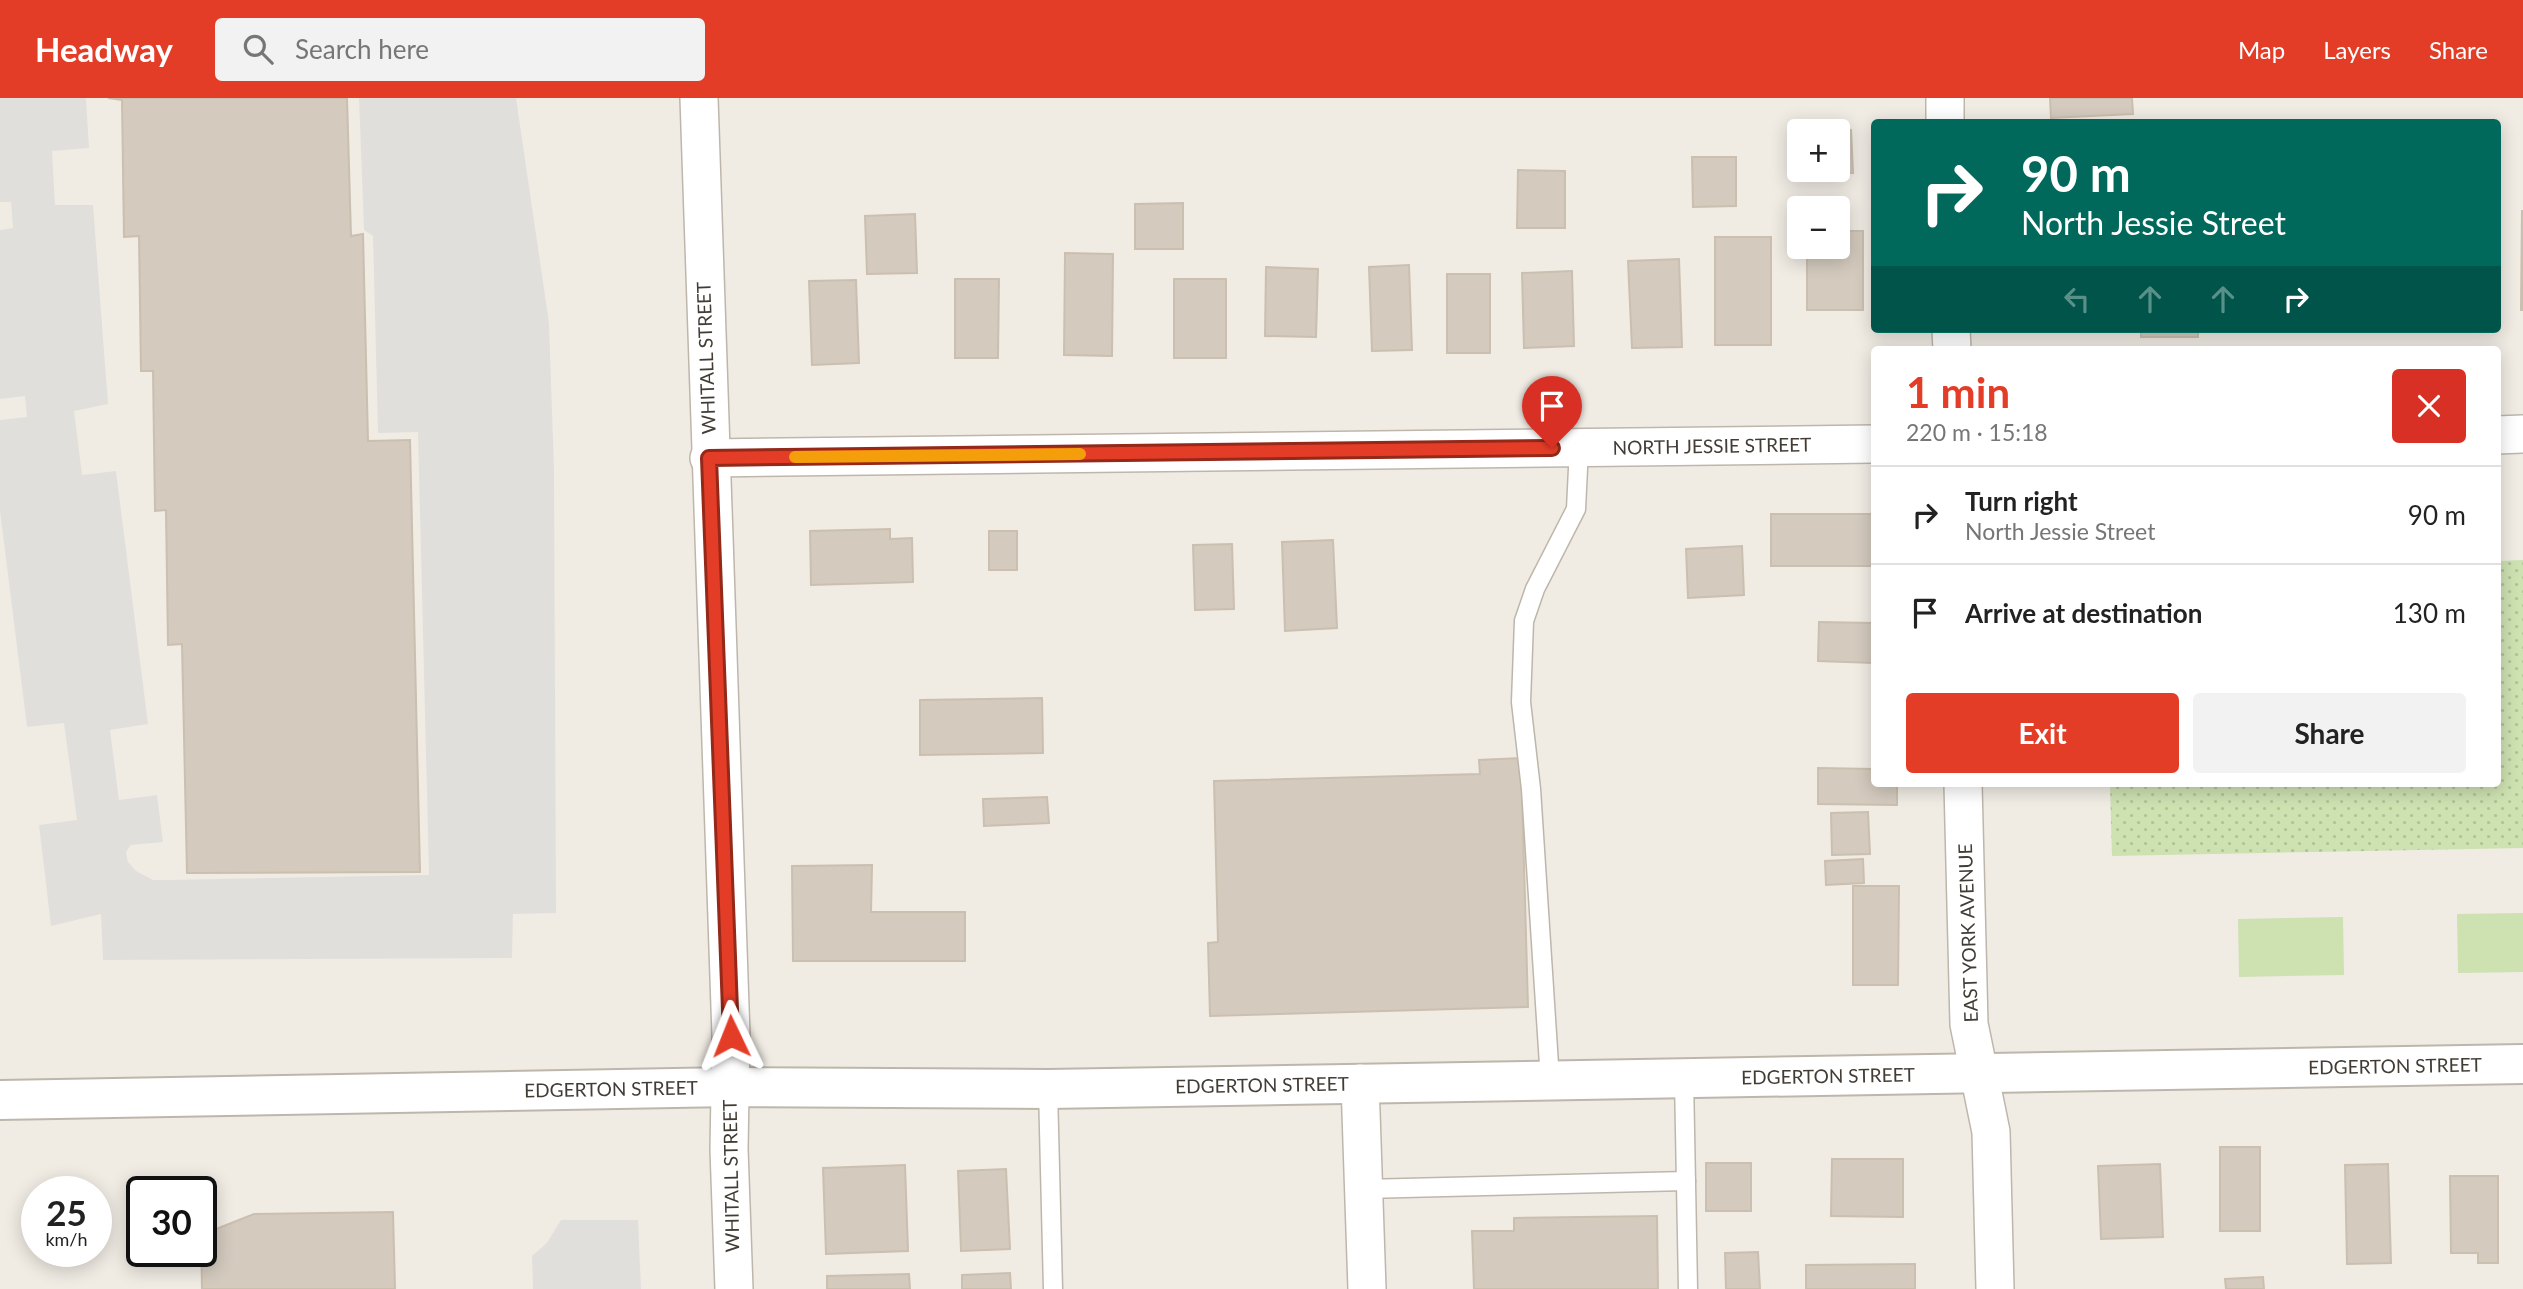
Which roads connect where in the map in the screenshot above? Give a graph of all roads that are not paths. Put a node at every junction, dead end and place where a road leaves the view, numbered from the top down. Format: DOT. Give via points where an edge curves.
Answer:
graph roads {
  1 [pos="699,98"];
  2 [pos="1945,98"];
  3 [pos="1945,119"];
  4 [pos="2523,434"];
  5 [pos="2501,435"];
  6 [pos="1871,444"];
  7 [pos="1579,447"];
  8 [pos="709,458"];
  9 [pos="1963,787"];
  10 [pos="2523,1064"];
  11 [pos="1980,1073"];
  12 [pos="1684,1078"];
  13 [pos="1550,1080"];
  14 [pos="1360,1083"];
  15 [pos="730,1087"];
  16 [pos="1048,1089"];
  17 [pos="0,1100"];
  18 [pos="1686,1181"];
  19 [pos="1364,1189"];
  20 [pos="734,1289"];
  21 [pos="1053,1289"];
  22 [pos="1367,1289"];
  23 [pos="1688,1289"];
  24 [pos="1995,1289"];
  1 -- 8 [label="street, WHITALL STREET"];
  2 -- 3 [label="street"];
  4 -- 5 [label="street"];
  6 -- 7 [label="street, NORTH JESSIE STREET"];
  7 -- 8 [label="street, NORTH JESSIE STREET"];
  7 -- 13 [label="lane" via="1576,509 1524,621 1521,702"];
  8 -- 15 [label="street, WHITALL STREET"];
  9 -- 11 [label="street, EAST YORK AVENUE" via="1969,1024"];
  10 -- 11 [label="street, EDGERTON STREET"];
  11 -- 12 [label="street, EDGERTON STREET"];
  11 -- 24 [label="street, EAST YORK AVENUE" via="1991,1132"];
  12 -- 13 [label="street, EDGERTON STREET"];
  12 -- 18 [label="lane"];
  13 -- 14 [label="street, EDGERTON STREET"];
  14 -- 16 [label="street, EDGERTON STREET"];
  14 -- 19 [label="street"];
  15 -- 16 [label="street, EDGERTON STREET"];
  15 -- 17 [label="street, EDGERTON STREET"];
  15 -- 20 [label="street, WHITALL STREET"];
  16 -- 21 [label="lane"];
  18 -- 19 [label="lane"];
  18 -- 23 [label="lane"];
  19 -- 22 [label="street"];
}
